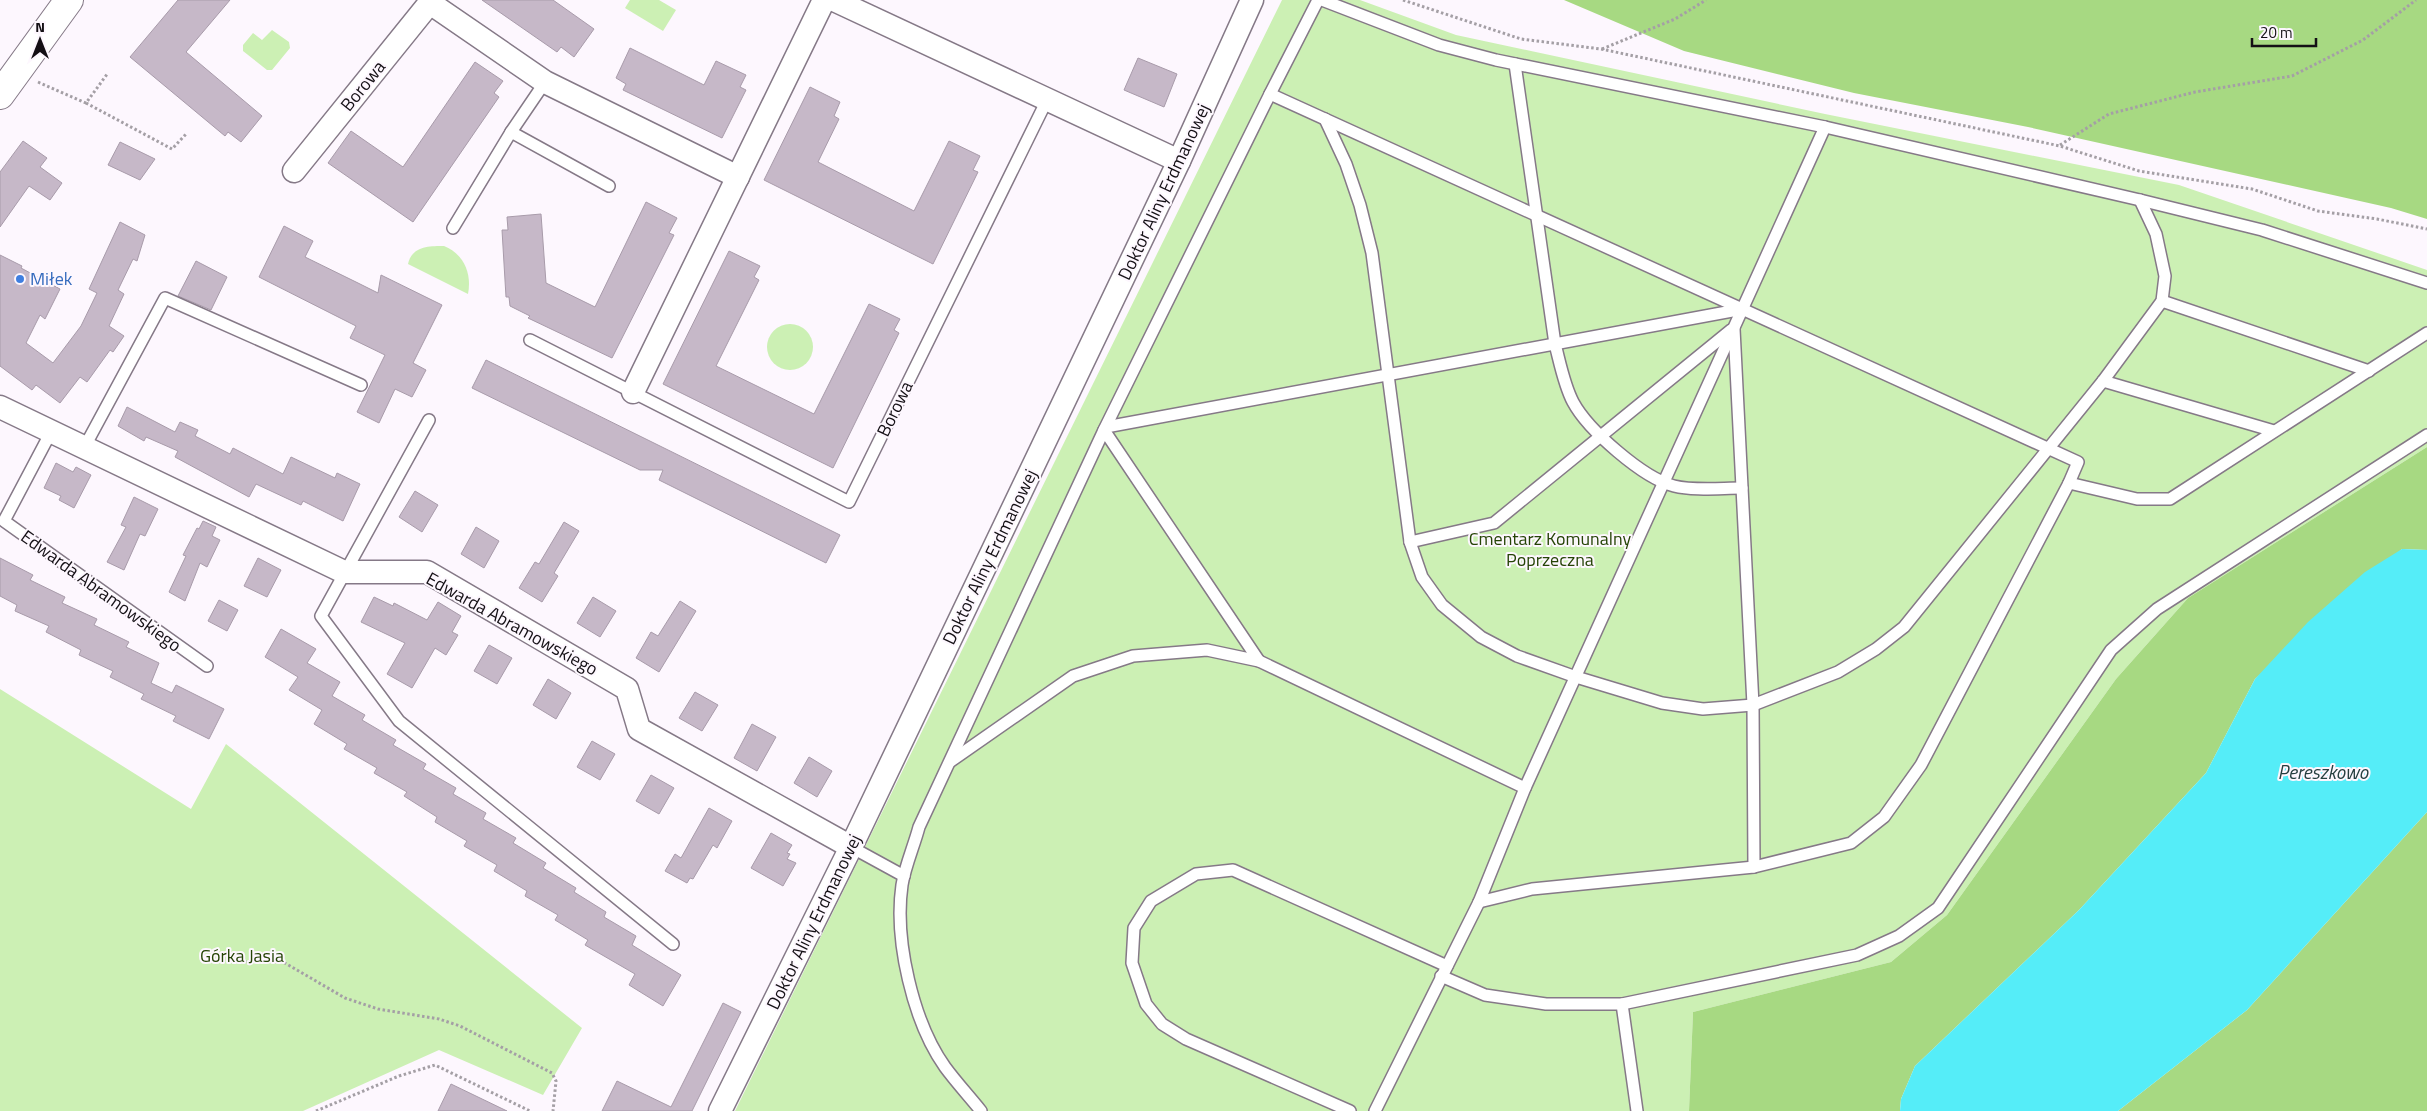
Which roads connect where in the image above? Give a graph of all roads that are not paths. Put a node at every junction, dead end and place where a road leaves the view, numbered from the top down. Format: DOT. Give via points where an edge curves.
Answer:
graph roads {
  1 [pos="69,0"];
  2 [pos="824,0"];
  3 [pos="834,0"];
  4 [pos="1252,0"];
  5 [pos="1320,0"];
  6 [pos="431,2"];
  7 [pos="1515,64"];
  8 [pos="545,82"];
  9 [pos="1270,94"];
  10 [pos="0,95"];
  11 [pos="1048,98"];
  12 [pos="1325,119"];
  13 [pos="1825,128"];
  14 [pos="511,132"];
  15 [pos="1179,162"];
  16 [pos="294,171"];
  17 [pos="738,177"];
  18 [pos="609,186"];
  19 [pos="2140,200"];
  20 [pos="1536,215"];
  21 [pos="453,228"];
  22 [pos="2427,283"];
  23 [pos="2162,301"];
  24 [pos="1743,308"];
  25 [pos="1734,327"];
  26 [pos="2427,333"];
  27 [pos="530,340"];
  28 [pos="1555,344"];
  29 [pos="2369,370"];
  30 [pos="1387,375"];
  31 [pos="2103,382"];
  32 [pos="361,385"];
  33 [pos="633,392"];
  34 [pos="0,407"];
  35 [pos="429,420"];
  36 [pos="1105,429"];
  37 [pos="2274,431"];
  38 [pos="51,432"];
  39 [pos="2427,435"];
  40 [pos="1600,436"];
  41 [pos="84,448"];
  42 [pos="2050,448"];
  43 [pos="1664,482"];
  44 [pos="2069,483"];
  45 [pos="1742,488"];
  46 [pos="2,521"];
  47 [pos="1410,542"];
  48 [pos="344,572"];
  49 [pos="1259,661"];
  50 [pos="207,666"];
  51 [pos="1576,677"];
  52 [pos="1753,705"];
  53 [pos="951,761"];
  54 [pos="1525,788"];
  55 [pos="851,847"];
  56 [pos="1754,867"];
  57 [pos="904,876"];
  58 [pos="1479,902"];
  59 [pos="673,944"];
  60 [pos="1444,971"];
  61 [pos="1622,1004"];
  62 [pos="720,1111"];
  63 [pos="981,1111"];
  64 [pos="1350,1111"];
  65 [pos="1375,1111"];
  66 [pos="1637,1111"];
  1 -- 10 [label="street"];
  2 -- 17 [label="street"];
  3 -- 11 [label="street"];
  4 -- 15 [label="street, Doktor Aliny Erdmanowej"];
  5 -- 7 [label="lane" via="1439,44"];
  5 -- 9 [label="lane"];
  6 -- 8 [label="street"];
  6 -- 16 [label="street, Borowa"];
  7 -- 13 [label="lane"];
  7 -- 20 [label="lane"];
  8 -- 14 [label="lane"];
  8 -- 17 [label="street"];
  9 -- 12 [label="lane"];
  9 -- 36 [label="lane"];
  11 -- 15 [label="street"];
  11 -- 33 [label="lane, Borowa" via="849,502"];
  12 -- 20 [label="lane"];
  12 -- 30 [label="lane" via="1346,164 1372,253"];
  13 -- 19 [label="lane"];
  13 -- 24 [label="lane"];
  14 -- 18 [label="lane"];
  14 -- 21 [label="lane"];
  15 -- 55 [label="street, Doktor Aliny Erdmanowej"];
  17 -- 33 [label="street"];
  19 -- 22 [label="lane" via="2262,230"];
  19 -- 23 [label="lane" via="2156,234 2165,276"];
  20 -- 24 [label="lane"];
  20 -- 28 [label="lane"];
  23 -- 29 [label="lane"];
  23 -- 31 [label="lane"];
  24 -- 25 [label="lane"];
  24 -- 28 [label="lane"];
  24 -- 42 [label="lane"];
  25 -- 40 [label="lane"];
  25 -- 43 [label="lane"];
  25 -- 45 [label="lane"];
  26 -- 29 [label="lane"];
  27 -- 33 [label="lane, Borowa"];
  28 -- 30 [label="lane"];
  28 -- 40 [label="lane" via="1573,402"];
  29 -- 37 [label="lane"];
  30 -- 36 [label="lane"];
  30 -- 47 [label="lane"];
  31 -- 37 [label="lane"];
  31 -- 42 [label="lane"];
  32 -- 41 [label="lane" via="164,298"];
  34 -- 38 [label="street, Edwarda Abramowskiego"];
  35 -- 48 [label="lane"];
  36 -- 49 [label="lane"];
  36 -- 53 [label="lane"];
  37 -- 44 [label="lane" via="2170,499 2136,500"];
  38 -- 41 [label="street, Edwarda Abramowskiego"];
  38 -- 46 [label="lane, Edwarda Abramowskiego"];
  39 -- 61 [label="lane" via="2157,609 2111,650 1938,908 1899,936 1857,956"];
  40 -- 43 [label="lane" via="1654,479"];
  40 -- 47 [label="lane" via="1494,523"];
  41 -- 48 [label="street, Edwarda Abramowskiego"];
  42 -- 44 [label="lane" via="2078,462"];
  42 -- 52 [label="lane" via="1904,627 1838,672"];
  43 -- 45 [label="lane" via="1676,486"];
  43 -- 51 [label="lane"];
  44 -- 56 [label="lane" via="1921,765 1884,817 1851,843"];
  45 -- 52 [label="lane"];
  46 -- 50 [label="lane, Edwarda Abramowskiego"];
  47 -- 51 [label="lane" via="1422,577 1442,605 1481,637 1517,656"];
  48 -- 55 [label="street, Edwarda Abramowskiego" via="427,572 627,689 639,729"];
  48 -- 59 [label="lane" via="321,616 399,721"];
  49 -- 53 [label="lane" via="1207,650 1133,656 1074,676"];
  49 -- 54 [label="lane"];
  51 -- 52 [label="lane" via="1662,703 1703,709"];
  51 -- 54 [label="lane"];
  52 -- 56 [label="lane"];
  53 -- 57 [label="lane" via="920,827"];
  54 -- 58 [label="lane"];
  55 -- 57 [label="lane"];
  55 -- 62 [label="street, Doktor Aliny Erdmanowej"];
  56 -- 58 [label="lane" via="1532,889"];
  57 -- 63 [label="lane" via="902,943 915,1008 944,1066"];
  58 -- 60 [label="lane"];
  60 -- 61 [label="lane" via="1485,995 1546,1004"];
  60 -- 64 [label="lane" via="1234,870 1196,874 1151,900 1134,928 1132,963 1146,1004 1162,1024 1186,1039"];
  60 -- 65 [label="lane"];
  61 -- 66 [label="lane"];
}
